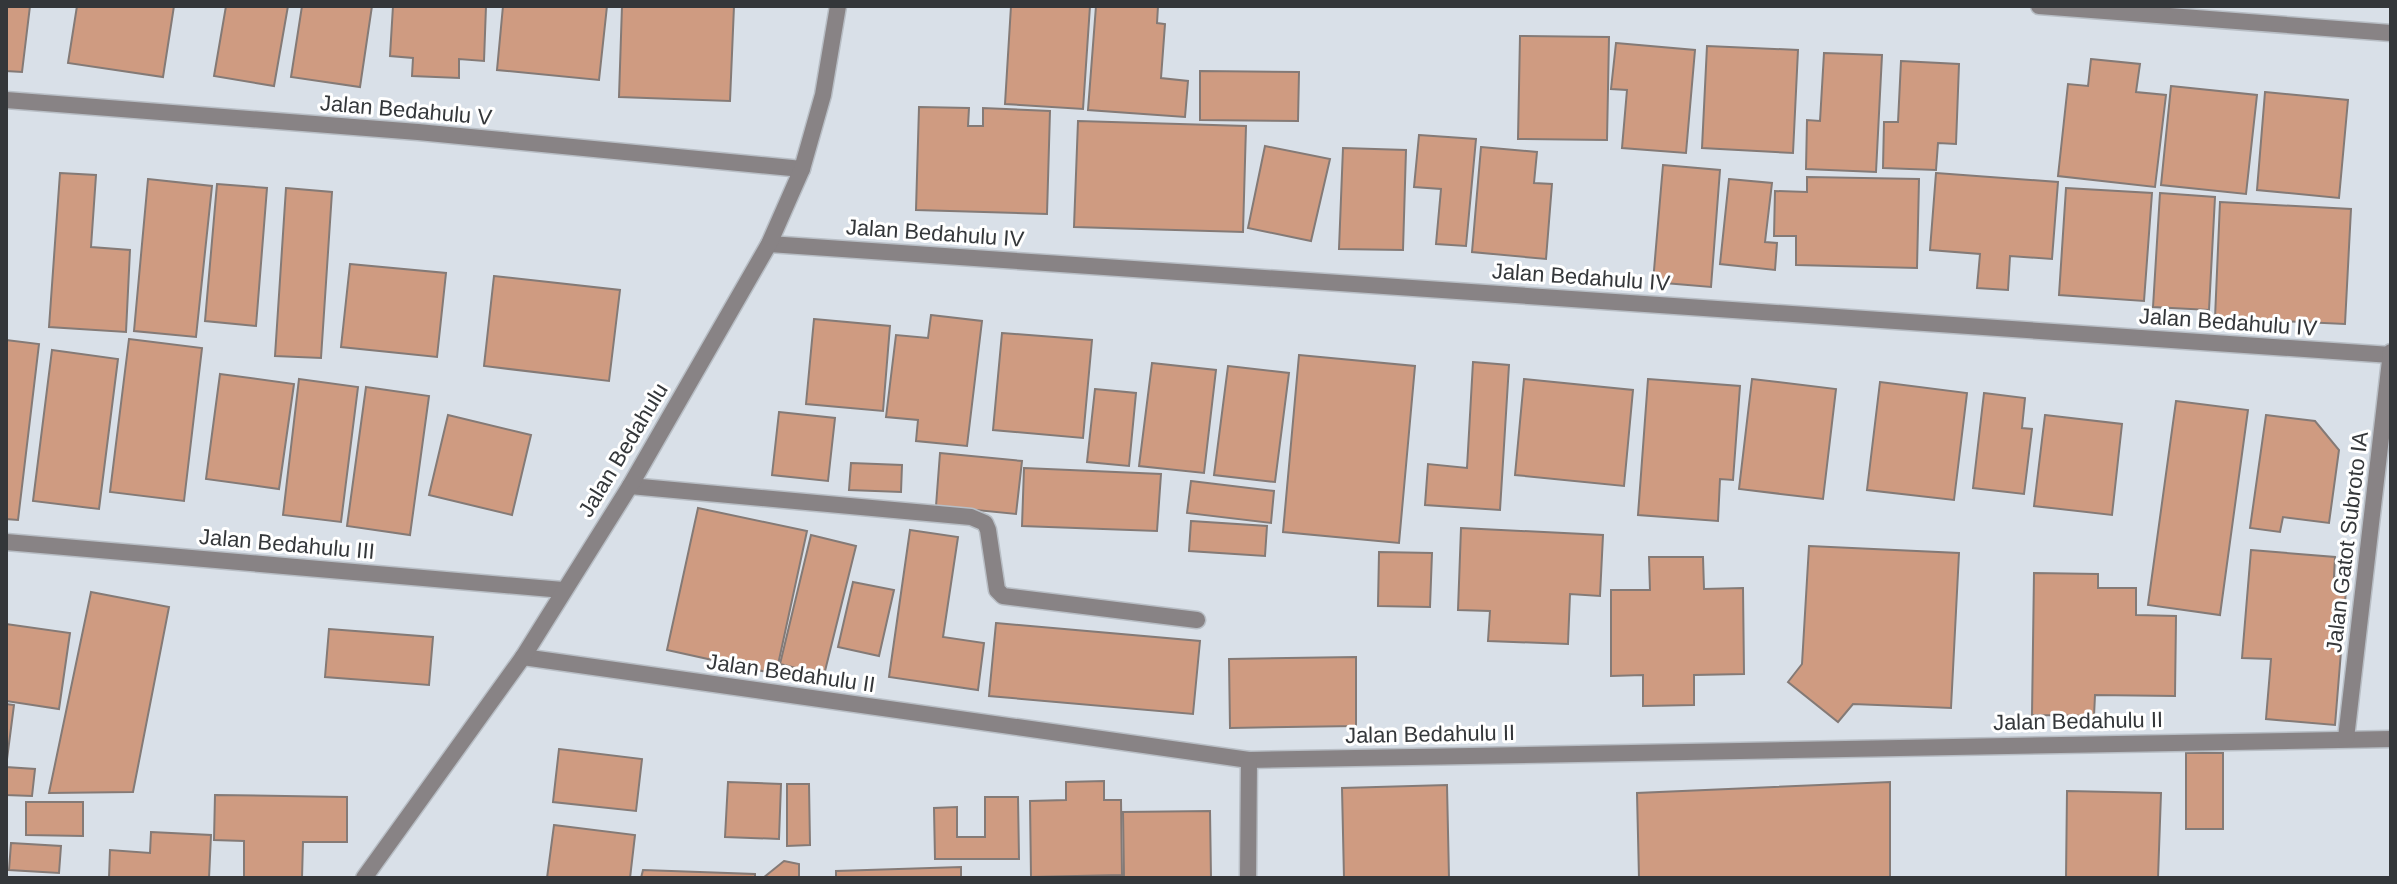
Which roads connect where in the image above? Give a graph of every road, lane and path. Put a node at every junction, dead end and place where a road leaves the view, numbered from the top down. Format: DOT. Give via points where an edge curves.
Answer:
graph roads {
  1 [pos="838,6"];
  2 [pos="2039,6"];
  3 [pos="2391,33"];
  4 [pos="6,100"];
  5 [pos="802,169"];
  6 [pos="769,244"];
  7 [pos="2391,354"];
  8 [pos="630,486"];
  9 [pos="6,542"];
  10 [pos="563,590"];
  11 [pos="1197,620"];
  12 [pos="523,657"];
  13 [pos="2346,738"];
  14 [pos="2391,739"];
  15 [pos="1249,760"];
  16 [pos="364,878"];
  17 [pos="1248,878"];
  1 -- 5 [label="street, Jalan Bedahulu" via="823,95"];
  2 -- 3 [label="street"];
  4 -- 5 [label="street, Jalan Bedahulu V"];
  5 -- 6 [label="street, Jalan Bedahulu"];
  6 -- 7 [label="street, Jalan Bedahulu IV"];
  6 -- 8 [label="street, Jalan Bedahulu"];
  7 -- 13 [label="street, Jalan Gatot Subroto IA"];
  8 -- 10 [label="street, Jalan Bedahulu"];
  8 -- 11 [label="street" via="971,517 988,530 997,590 1003,596"];
  9 -- 10 [label="street, Jalan Bedahulu III"];
  10 -- 12 [label="street, Jalan Bedahulu"];
  12 -- 15 [label="street, Jalan Bedahulu II"];
  12 -- 16 [label="street, Jalan Bedahulu"];
  13 -- 14 [label="street, Jalan Bedahulu II"];
  13 -- 15 [label="street, Jalan Bedahulu II"];
  15 -- 17 [label="street"];
}
